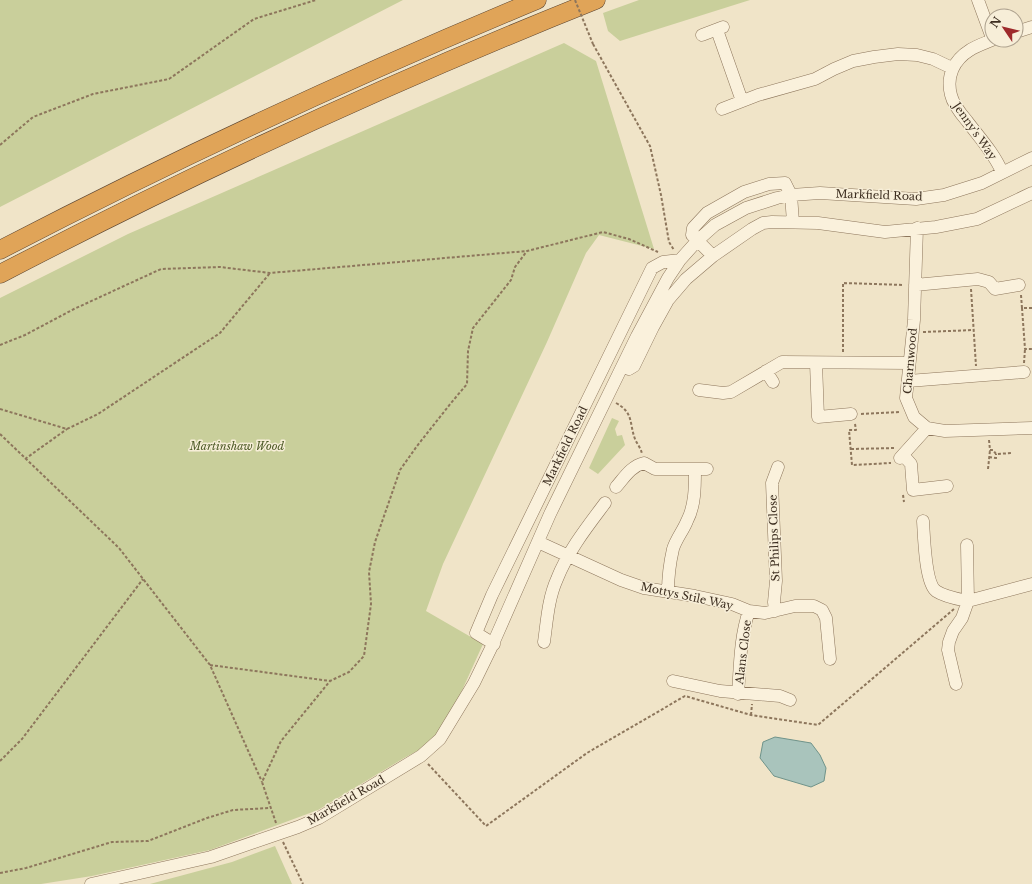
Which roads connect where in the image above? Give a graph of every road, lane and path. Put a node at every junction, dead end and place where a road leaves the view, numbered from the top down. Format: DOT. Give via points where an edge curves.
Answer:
graph roads {
  1 [pos="316,0"];
  2 [pos="536,0"];
  3 [pos="575,0"];
  4 [pos="596,0"];
  5 [pos="978,0"];
  6 [pos="984,17"];
  7 [pos="702,35"];
  8 [pos="984,43"];
  9 [pos="952,68"];
  10 [pos="742,102"];
  11 [pos="722,109"];
  12 [pos="0,145"];
  13 [pos="1032,158"];
  14 [pos="1002,172"];
  15 [pos="1032,193"];
  16 [pos="791,195"];
  17 [pos="793,222"];
  18 [pos="917,228"];
  19 [pos="697,241"];
  20 [pos="0,250"];
  21 [pos="527,251"];
  22 [pos="713,256"];
  23 [pos="680,260"];
  24 [pos="270,273"];
  25 [pos="0,274"];
  26 [pos="971,280"];
  27 [pos="915,285"];
  28 [pos="1019,285"];
  29 [pos="1032,308"];
  30 [pos="974,330"];
  31 [pos="912,332"];
  32 [pos="0,344"];
  33 [pos="1032,349"];
  34 [pos="816,363"];
  35 [pos="843,363"];
  36 [pos="910,363"];
  37 [pos="623,367"];
  38 [pos="766,371"];
  39 [pos="1024,372"];
  40 [pos="977,376"];
  41 [pos="908,381"];
  42 [pos="773,382"];
  43 [pos="699,390"];
  44 [pos="607,400"];
  45 [pos="0,409"];
  46 [pos="912,412"];
  47 [pos="854,414"];
  48 [pos="927,428"];
  49 [pos="1032,428"];
  50 [pos="67,429"];
  51 [pos="988,429"];
  52 [pos="0,434"];
  53 [pos="851,449"];
  54 [pos="990,450"];
  55 [pos="1012,453"];
  56 [pos="996,454"];
  57 [pos="901,456"];
  58 [pos="989,457"];
  59 [pos="25,459"];
  60 [pos="644,463"];
  61 [pos="778,467"];
  62 [pos="988,469"];
  63 [pos="947,486"];
  64 [pos="616,487"];
  65 [pos="903,494"];
  66 [pos="904,502"];
  67 [pos="605,503"];
  68 [pos="923,521"];
  69 [pos="538,542"];
  70 [pos="967,545"];
  71 [pos="569,555"];
  72 [pos="143,579"];
  73 [pos="1032,584"];
  74 [pos="668,592"];
  75 [pos="968,601"];
  76 [pos="749,611"];
  77 [pos="775,611"];
  78 [pos="544,642"];
  79 [pos="494,644"];
  80 [pos="830,659"];
  81 [pos="210,664"];
  82 [pos="330,681"];
  83 [pos="673,681"];
  84 [pos="956,684"];
  85 [pos="738,694"];
  86 [pos="790,700"];
  87 [pos="421,756"];
  88 [pos="0,761"];
  89 [pos="262,782"];
  90 [pos="270,808"];
  91 [pos="279,834"];
  92 [pos="0,873"];
  93 [pos="91,884"];
  94 [pos="303,884"];
  1 -- 12 [label="path" via="254,19 169,79 94,94 33,117"];
  2 -- 20 [label="highway" via="255,124"];
  3 -- 23 [label="path, bridge" via="593,44 650,146 669,242"];
  4 -- 25 [label="highway" via="436,67 263,144"];
  5 -- 6 [label="street"];
  7 -- 10 [label="street" via="720,29"];
  8 -- 9 [label="street" via="958,59"];
  9 -- 10 [label="street" via="917,55 874,57 853,61 815,79"];
  9 -- 14 [label="street, Jenny's Way" via="951,95 959,111 998,162"];
  10 -- 11 [label="street"];
  13 -- 14 [label="street, Markfield Road"];
  14 -- 16 [label="street, Markfield Road" via="965,189 916,199 820,193"];
  15 -- 18 [label="street" via="977,219"];
  16 -- 17 [label="street"];
  16 -- 19 [label="street" via="785,183 769,184 744,192 707,213 693,228 692,235"];
  17 -- 18 [label="street" via="885,232"];
  17 -- 22 [label="street" via="763,224"];
  18 -- 27 [label="street, Charnwood"];
  19 -- 22 [label="street"];
  19 -- 23 [label="street, Markfield Road"];
  21 -- 23 [label="path" via="603,232 629,239"];
  21 -- 24 [label="path"];
  21 -- 82 [label="path" via="515,267 511,280 473,328 468,351 467,384 400,470 368,572 371,604 364,656 349,672"];
  22 -- 37 [label="street" via="686,279 668,300 634,366 629,369"];
  23 -- 37 [label="street, Markfield Road" via="664,285"];
  23 -- 79 [label="street, Markfield Road" via="663,262 652,268 492,595 476,633"];
  24 -- 32 [label="path" via="220,267 161,269 25,335"];
  24 -- 50 [label="path" via="220,333 98,414"];
  26 -- 27 [label="street"];
  26 -- 28 [label="street" via="989,282 995,289"];
  26 -- 30 [label="path"];
  27 -- 31 [label="street, Charnwood"];
  27 -- 35 [label="path" via="843,283"];
  29 -- 33 [label="path" via="1022,308 1025,349"];
  30 -- 31 [label="path"];
  30 -- 40 [label="path"];
  31 -- 36 [label="street, Charnwood"];
  34 -- 35 [label="street"];
  34 -- 38 [label="street" via="782,362"];
  34 -- 47 [label="street" via="818,417"];
  35 -- 36 [label="street"];
  36 -- 41 [label="street, Charnwood"];
  37 -- 44 [label="street, Markfield Road"];
  38 -- 42 [label="street"];
  38 -- 43 [label="street" via="731,392 723,394"];
  39 -- 40 [label="street"];
  40 -- 41 [label="street"];
  41 -- 46 [label="street, Charnwood" via="906,398"];
  44 -- 60 [label="path" via="626,409"];
  44 -- 69 [label="street, Markfield Road"];
  45 -- 50 [label="path"];
  46 -- 47 [label="path"];
  46 -- 48 [label="street, Charnwood"];
  47 -- 53 [label="path" via="856,430 849,430"];
  48 -- 51 [label="street" via="946,431"];
  48 -- 57 [label="street"];
  49 -- 51 [label="street"];
  50 -- 59 [label="path"];
  51 -- 54 [label="path"];
  52 -- 59 [label="path"];
  53 -- 57 [label="path"];
  53 -- 57 [label="path" via="852,465"];
  54 -- 56 [label="path"];
  54 -- 58 [label="path"];
  55 -- 56 [label="path"];
  56 -- 58 [label="path" via="996,458"];
  57 -- 63 [label="street" via="911,464 912,490"];
  58 -- 62 [label="path"];
  59 -- 72 [label="path" via="119,548"];
  60 -- 64 [label="street" via="632,469"];
  60 -- 74 [label="street" via="655,469 701,469 688,520 673,549"];
  61 -- 77 [label="street, St Philips Close" via="772,483"];
  65 -- 66 [label="path"];
  67 -- 71 [label="street"];
  68 -- 75 [label="street" via="929,582 935,590"];
  69 -- 71 [label="street, Mottys Stile Way"];
  69 -- 79 [label="street, Markfield Road"];
  70 -- 75 [label="street"];
  71 -- 74 [label="street, Mottys Stile Way" via="621,580 644,588"];
  71 -- 78 [label="street" via="556,579 549,604"];
  72 -- 81 [label="path"];
  72 -- 88 [label="path" via="22,739"];
  73 -- 75 [label="street"];
  74 -- 76 [label="street, Mottys Stile Way" via="732,604"];
  75 -- 84 [label="street" via="949,642 948,650"];
  75 -- 87 [label="path" via="950,611 818,725 751,715 685,696 587,753 486,826"];
  76 -- 77 [label="street, Mottys Stile Way"];
  76 -- 85 [label="street, Alans Close" via="745,620"];
  77 -- 80 [label="street, Mottys Stile Way" via="795,606 814,606 822,610 826,618"];
  79 -- 87 [label="street, Markfield Road" via="440,739"];
  81 -- 82 [label="path"];
  81 -- 89 [label="path"];
  82 -- 89 [label="path" via="281,741"];
  83 -- 85 [label="street"];
  85 -- 86 [label="street" via="780,696"];
  87 -- 91 [label="street, Markfield Road" via="319,818"];
  89 -- 90 [label="path"];
  90 -- 91 [label="path"];
  90 -- 92 [label="path" via="233,810 148,841 112,842 26,868"];
  91 -- 93 [label="street, Markfield Road" via="211,857"];
  91 -- 94 [label="path"];
}
